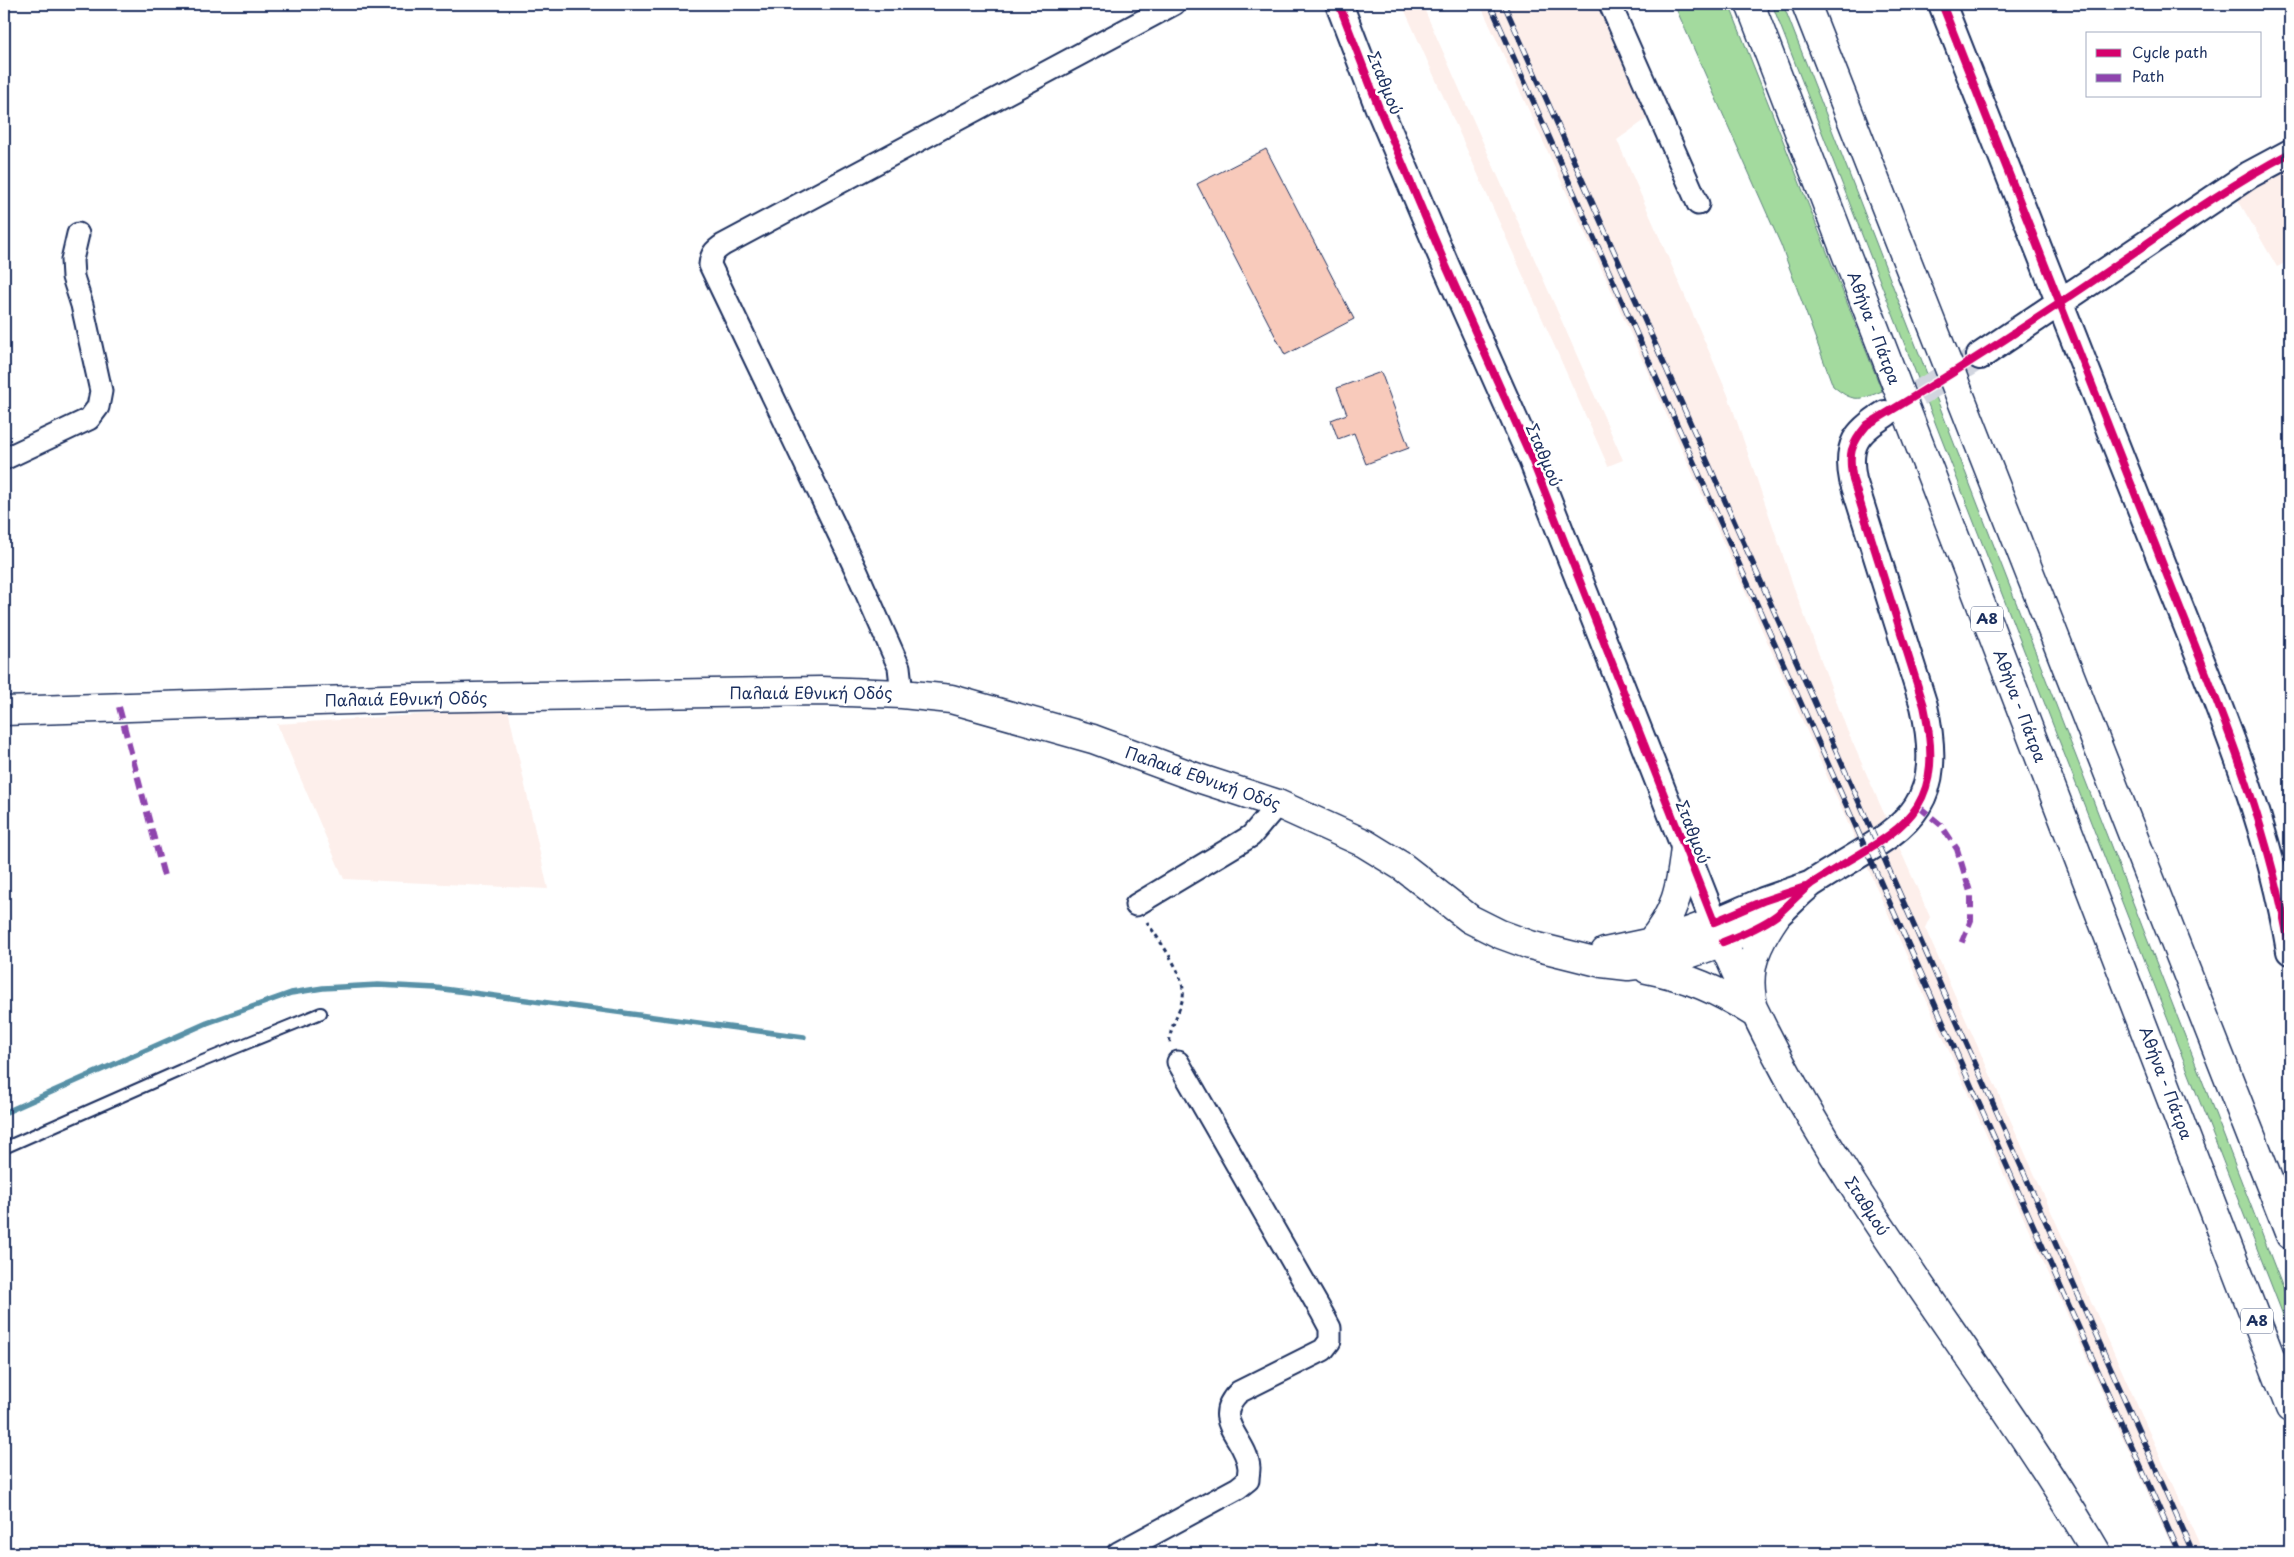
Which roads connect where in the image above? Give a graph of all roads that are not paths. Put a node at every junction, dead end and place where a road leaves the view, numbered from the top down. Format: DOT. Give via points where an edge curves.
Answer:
graph roads {
  1 [pos="1174,4"];
  2 [pos="1338,4"];
  3 [pos="1610,4"];
  4 [pos="1750,4"];
  5 [pos="1806,4"];
  6 [pos="1942,4"];
  7 [pos="2290,153"];
  8 [pos="1698,204"];
  9 [pos="78,234"];
  10 [pos="2060,304"];
  11 [pos="1980,356"];
  12 [pos="1885,414"];
  13 [pos="4,459"];
  14 [pos="902,694"];
  15 [pos="4,711"];
  16 [pos="1278,804"];
  17 [pos="1685,847"];
  18 [pos="1809,886"];
  19 [pos="1136,905"];
  20 [pos="1776,916"];
  21 [pos="1718,932"];
  22 [pos="1649,944"];
  23 [pos="2290,951"];
  24 [pos="1561,953"];
  25 [pos="1628,966"];
  26 [pos="321,1013"];
  27 [pos="1754,1013"];
  28 [pos="1178,1062"];
  29 [pos="4,1148"];
  30 [pos="2290,1235"];
  31 [pos="2290,1408"];
  32 [pos="1118,1553"];
  33 [pos="2097,1553"];
  1 -- 14 [label="street" via="723,245 711,257 710,265 899,666"];
  2 -- 17 [label="street, Σταθμού" via="1463,308 1531,457"];
  3 -- 8 [label="street"];
  4 -- 31 [label="main road, Αθήνα - Πάτρα / Α8"];
  5 -- 30 [label="main road"];
  6 -- 10 [label="street"];
  7 -- 10 [label="street" via="2249,175"];
  9 -- 13 [label="street" via="72,260 73,277 96,361 101,391 98,407 89,419"];
  10 -- 11 [label="street"];
  10 -- 23 [label="street" via="2230,738 2273,866"];
  12 -- 18 [label="street" via="1867,425 1856,438 1850,462 1924,706 1930,732 1929,774 1918,806 1907,822"];
  14 -- 15 [label="main road, Παλαιά Εθνική Οδός" via="821,691 414,698"];
  14 -- 16 [label="main road, Παλαιά Εθνική Οδός" via="951,699 1093,739"];
  16 -- 19 [label="street" via="1251,836"];
  16 -- 24 [label="main road, Παλαιά Εθνική Οδός" via="1364,842 1403,867 1470,919 1530,945"];
  17 -- 21 [label="street, Σταθμού"];
  17 -- 22 [label="main road" via="1677,897 1662,929"];
  18 -- 20 [label="street"];
  18 -- 21 [label="street" via="1763,901"];
  20 -- 21 [label="street" via="1759,926"];
  20 -- 27 [label="main road" via="1756,948 1751,966"];
  21 -- 22 [label="main road, Παλαιά Εθνική Οδός" via="1684,934"];
  21 -- 25 [label="main road, Παλαιά Εθνική Οδός" via="1669,961"];
  21 -- 27 [label="main road, Σταθμού"];
  22 -- 24 [label="main road, Παλαιά Εθνική Οδός" via="1600,952"];
  24 -- 25 [label="main road, Παλαιά Εθνική Οδός" via="1602,964"];
  25 -- 27 [label="main road" via="1703,984"];
  26 -- 29 [label="lane"];
  27 -- 33 [label="main road, Σταθμού" via="1802,1102 1851,1182 2031,1446"];
  28 -- 32 [label="street" via="1322,1313 1330,1328 1330,1342 1323,1350 1239,1392 1230,1402 1227,1415 1230,1428 1249,1467 1248,1480"];
}
